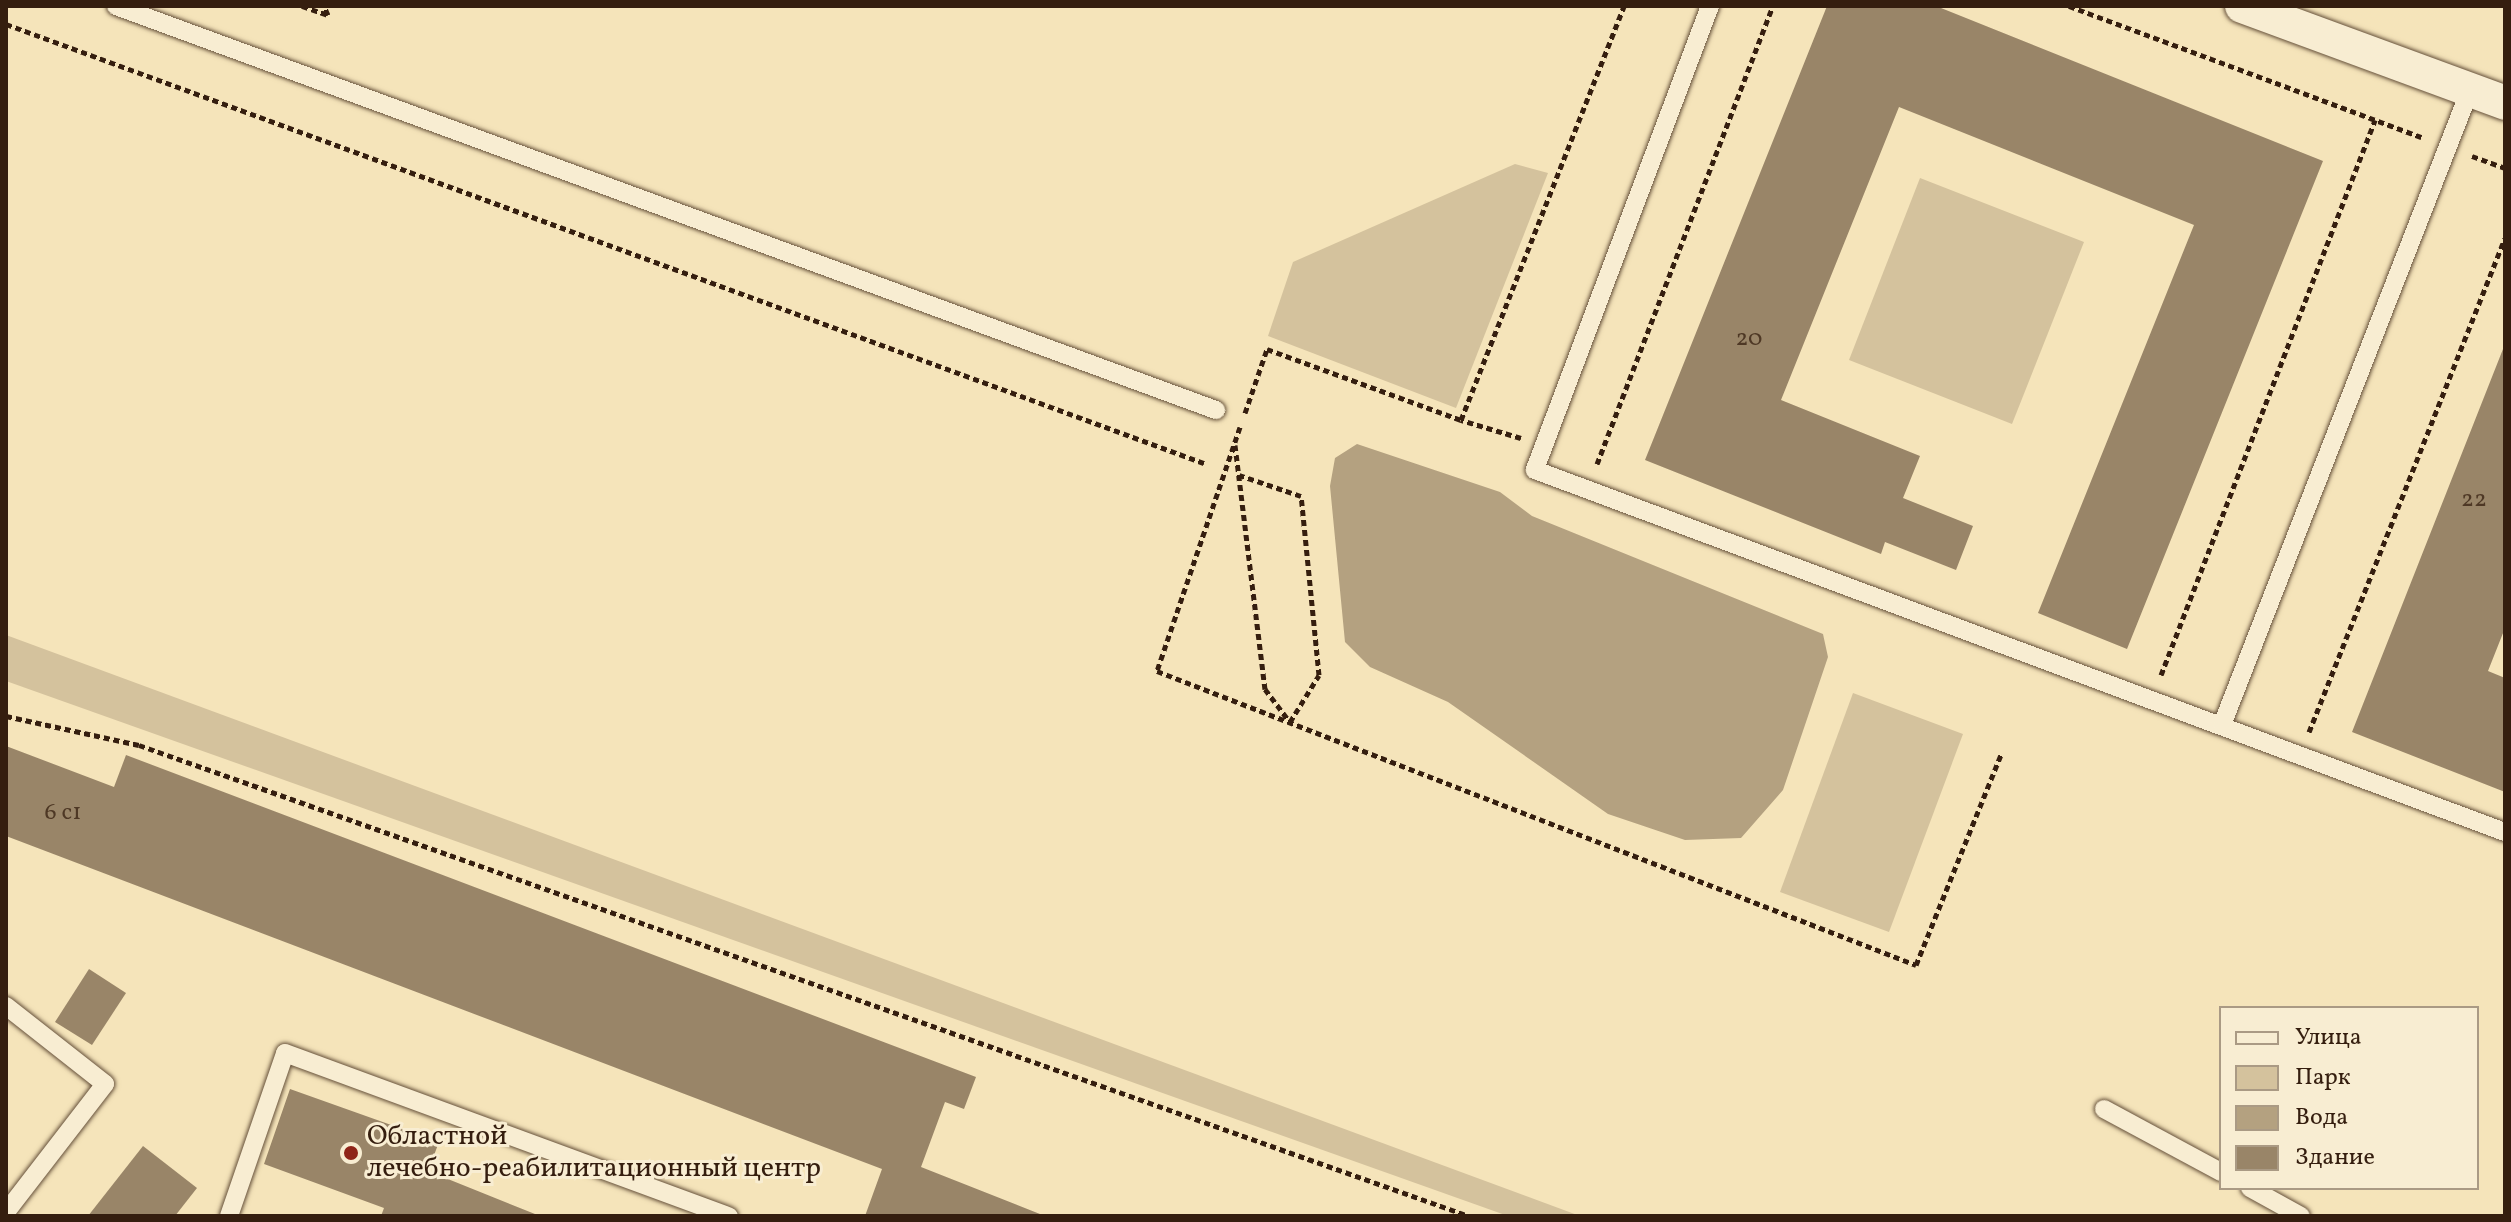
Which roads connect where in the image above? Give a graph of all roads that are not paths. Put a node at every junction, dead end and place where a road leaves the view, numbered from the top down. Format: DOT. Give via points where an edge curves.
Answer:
graph roads {
  1 [pos="116,6"];
  2 [pos="1710,6"];
  3 [pos="2242,6"];
  4 [pos="2470,90"];
  5 [pos="2505,103"];
  6 [pos="1216,410"];
  7 [pos="2222,725"];
  8 [pos="2505,832"];
  9 [pos="6,1006"];
  10 [pos="2104,1109"];
  11 [pos="2219,1171"];
  12 [pos="2254,1190"];
  13 [pos="6,1212"];
  14 [pos="229,1216"];
  15 [pos="729,1216"];
  16 [pos="2301,1216"];
  1 -- 6 [label="lane"];
  2 -- 7 [label="lane" via="1535,470"];
  3 -- 4 [label="street"];
  4 -- 5 [label="street"];
  4 -- 7 [label="lane"];
  7 -- 8 [label="lane"];
  9 -- 13 [label="lane" via="105,1084"];
  10 -- 11 [label="lane"];
  12 -- 16 [label="lane"];
  14 -- 15 [label="lane" via="285,1053"];
}
